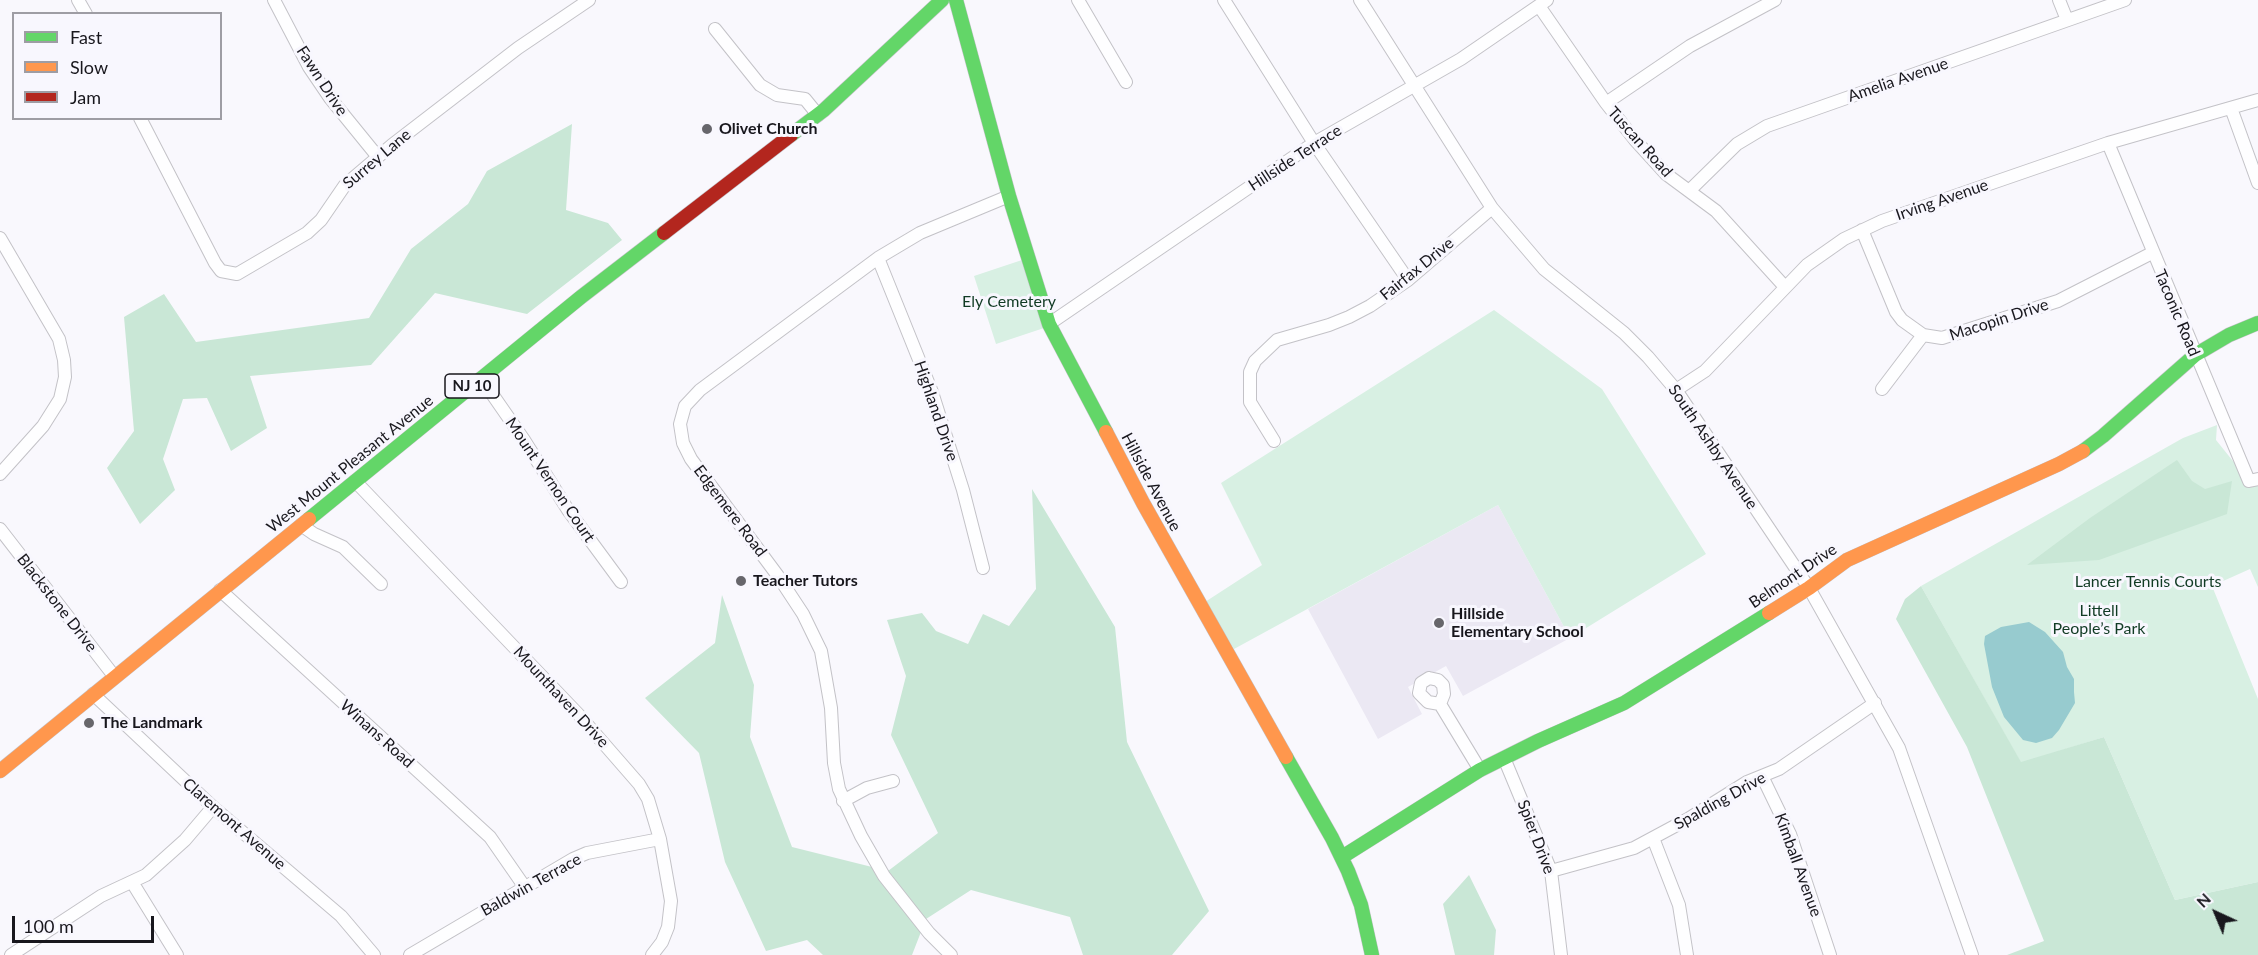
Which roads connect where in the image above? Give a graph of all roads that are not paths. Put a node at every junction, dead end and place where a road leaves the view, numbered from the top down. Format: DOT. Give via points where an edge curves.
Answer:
graph roads {
  1 [pos="590,0"];
  2 [pos="942,0"];
  3 [pos="956,0"];
  4 [pos="1078,0"];
  5 [pos="1224,0"];
  6 [pos="1360,0"];
  7 [pos="1775,0"];
  8 [pos="2059,0"];
  9 [pos="2125,0"];
  10 [pos="276,1"];
  11 [pos="1543,3"];
  12 [pos="2067,20"];
  13 [pos="715,29"];
  14 [pos="1126,82"];
  15 [pos="1415,86"];
  16 [pos="2258,100"];
  17 [pos="1606,103"];
  18 [pos="2231,108"];
  19 [pos="818,115"];
  20 [pos="141,120"];
  21 [pos="1314,143"];
  22 [pos="2108,143"];
  23 [pos="378,157"];
  24 [pos="2258,183"];
  25 [pos="1689,191"];
  26 [pos="1010,196"];
  27 [pos="1492,208"];
  28 [pos="1862,230"];
  29 [pos="0,238"];
  30 [pos="2152,253"];
  31 [pos="878,258"];
  32 [pos="1408,280"];
  33 [pos="1785,287"];
  34 [pos="2258,323"];
  35 [pos="1049,324"];
  36 [pos="1923,335"];
  37 [pos="2195,356"];
  38 [pos="481,378"];
  39 [pos="1882,389"];
  40 [pos="1676,390"];
  41 [pos="1274,441"];
  42 [pos="0,474"];
  43 [pos="2253,480"];
  44 [pos="355,481"];
  45 [pos="301,525"];
  46 [pos="0,529"];
  47 [pos="983,567"];
  48 [pos="621,582"];
  49 [pos="381,584"];
  50 [pos="1809,588"];
  51 [pos="220,590"];
  52 [pos="114,676"];
  53 [pos="93,694"];
  54 [pos="1875,703"];
  55 [pos="1440,704"];
  56 [pos="1504,758"];
  57 [pos="1480,770"];
  58 [pos="0,771"];
  59 [pos="1762,776"];
  60 [pos="893,781"];
  61 [pos="843,801"];
  62 [pos="213,807"];
  63 [pos="1653,838"];
  64 [pos="660,839"];
  65 [pos="1342,857"];
  66 [pos="1551,871"];
  67 [pos="132,882"];
  68 [pos="524,886"];
  69 [pos="11,955"];
  70 [pos="177,955"];
  71 [pos="374,955"];
  72 [pos="410,955"];
  73 [pos="652,955"];
  74 [pos="951,955"];
  75 [pos="1372,955"];
  76 [pos="1561,955"];
  77 [pos="1687,955"];
  78 [pos="1830,955"];
  79 [pos="1972,955"];
  1 -- 23 [label="street, Surrey Lane" via="518,48"];
  2 -- 19 [label="street, West Mount Pleasant Avenue / NJ 10"];
  3 -- 26 [label="street, Hillside Avenue"];
  4 -- 14 [label="street"];
  5 -- 21 [label="street"];
  6 -- 15 [label="street, South Ashby Avenue"];
  7 -- 17 [label="street" via="1690,46"];
  8 -- 12 [label="street"];
  9 -- 12 [label="street, Amelia Avenue"];
  10 -- 23 [label="street, Fawn Drive" via="309,67"];
  11 -- 15 [label="street, Hillside Terrace"];
  11 -- 17 [label="street, Tuscan Road"];
  12 -- 25 [label="street, Amelia Avenue" via="1767,126 1737,144"];
  13 -- 19 [label="street" via="760,85 777,96 805,99"];
  15 -- 21 [label="street, Hillside Terrace"];
  15 -- 27 [label="street, South Ashby Avenue"];
  16 -- 18 [label="street, Irving Avenue"];
  17 -- 25 [label="street, Tuscan Road" via="1666,174"];
  18 -- 22 [label="street, Irving Avenue"];
  18 -- 24 [label="street"];
  19 -- 38 [label="street, West Mount Pleasant Avenue / NJ 10"];
  20 -- 23 [label="street, Surrey Lane" via="215,263 229,274 254,266 307,233 345,185"];
  21 -- 32 [label="street"];
  21 -- 35 [label="street, Hillside Terrace"];
  22 -- 28 [label="street, Irving Avenue"];
  22 -- 30 [label="street, Taconic Road"];
  25 -- 33 [label="street, Tuscan Road" via="1716,211"];
  26 -- 31 [label="street, Edgemere Road" via="920,233"];
  26 -- 35 [label="street, Hillside Avenue"];
  27 -- 32 [label="street, Fairfax Drive"];
  27 -- 40 [label="street, South Ashby Avenue" via="1544,269 1624,333"];
  28 -- 33 [label="street, Irving Avenue" via="1823,253"];
  28 -- 36 [label="street" via="1896,312"];
  29 -- 42 [label="street" via="59,339 65,377 60,399 43,426"];
  30 -- 36 [label="street, Macopin Drive" via="2058,301 1955,336"];
  30 -- 37 [label="street, Taconic Road"];
  31 -- 47 [label="street, Highland Drive" via="932,392"];
  31 -- 61 [label="street, Edgemere Road" via="700,390 685,406 680,424 691,459 778,576 821,651 831,708 834,763"];
  32 -- 41 [label="street, Fairfax Drive" via="1349,317 1277,340 1255,361 1249,379 1250,402"];
  33 -- 40 [label="street, Irving Avenue" via="1705,370"];
  34 -- 37 [label="street, Belmont Drive"];
  35 -- 65 [label="street, Hillside Avenue" via="1137,493"];
  36 -- 39 [label="street"];
  37 -- 43 [label="street, Taconic Road"];
  37 -- 50 [label="street, Belmont Drive" via="2082,452 1864,550"];
  38 -- 44 [label="street, West Mount Pleasant Avenue / NJ 10"];
  38 -- 48 [label="street, Mount Vernon Court"];
  40 -- 50 [label="street, South Ashby Avenue"];
  44 -- 45 [label="street, West Mount Pleasant Avenue / NJ 10"];
  44 -- 64 [label="street, Mounthaven Drive" via="623,763 648,799"];
  45 -- 49 [label="street" via="343,547"];
  45 -- 51 [label="street, West Mount Pleasant Avenue / NJ 10"];
  46 -- 52 [label="street, Blackstone Drive"];
  50 -- 54 [label="street, South Ashby Avenue"];
  50 -- 56 [label="street, Belmont Drive" via="1624,703"];
  51 -- 52 [label="street, West Mount Pleasant Avenue / NJ 10"];
  51 -- 68 [label="street, Winans Road" via="490,837"];
  52 -- 53 [label="street, West Mount Pleasant Avenue / NJ 10"];
  53 -- 58 [label="street, West Mount Pleasant Avenue / NJ 10"];
  53 -- 62 [label="street, Claremont Avenue"];
  54 -- 59 [label="street, Spalding Drive" via="1779,770"];
  54 -- 79 [label="street, South Ashby Avenue" via="1899,748"];
  55 -- 57 [label="street"];
  56 -- 57 [label="street, Belmont Drive"];
  56 -- 66 [label="street, Spier Drive"];
  57 -- 65 [label="street, Belmont Drive"];
  59 -- 63 [label="street, Spalding Drive"];
  59 -- 78 [label="street, Kimball Avenue" via="1790,834"];
  60 -- 61 [label="street" via="861,790"];
  61 -- 74 [label="street, Edgemere Road" via="884,876"];
  62 -- 67 [label="street" via="185,840 146,875"];
  62 -- 71 [label="street, Claremont Avenue" via="341,916"];
  63 -- 66 [label="street, Spalding Drive" via="1634,848"];
  63 -- 77 [label="street" via="1679,905"];
  64 -- 68 [label="street, Baldwin Terrace" via="587,853"];
  64 -- 73 [label="street, Mounthaven Drive" via="671,914 662,942"];
  65 -- 75 [label="street, Hillside Avenue" via="1361,905"];
  66 -- 76 [label="street, Spier Drive"];
  67 -- 69 [label="street" via="102,896"];
  67 -- 70 [label="street"];
  68 -- 72 [label="street, Baldwin Terrace"];
}
